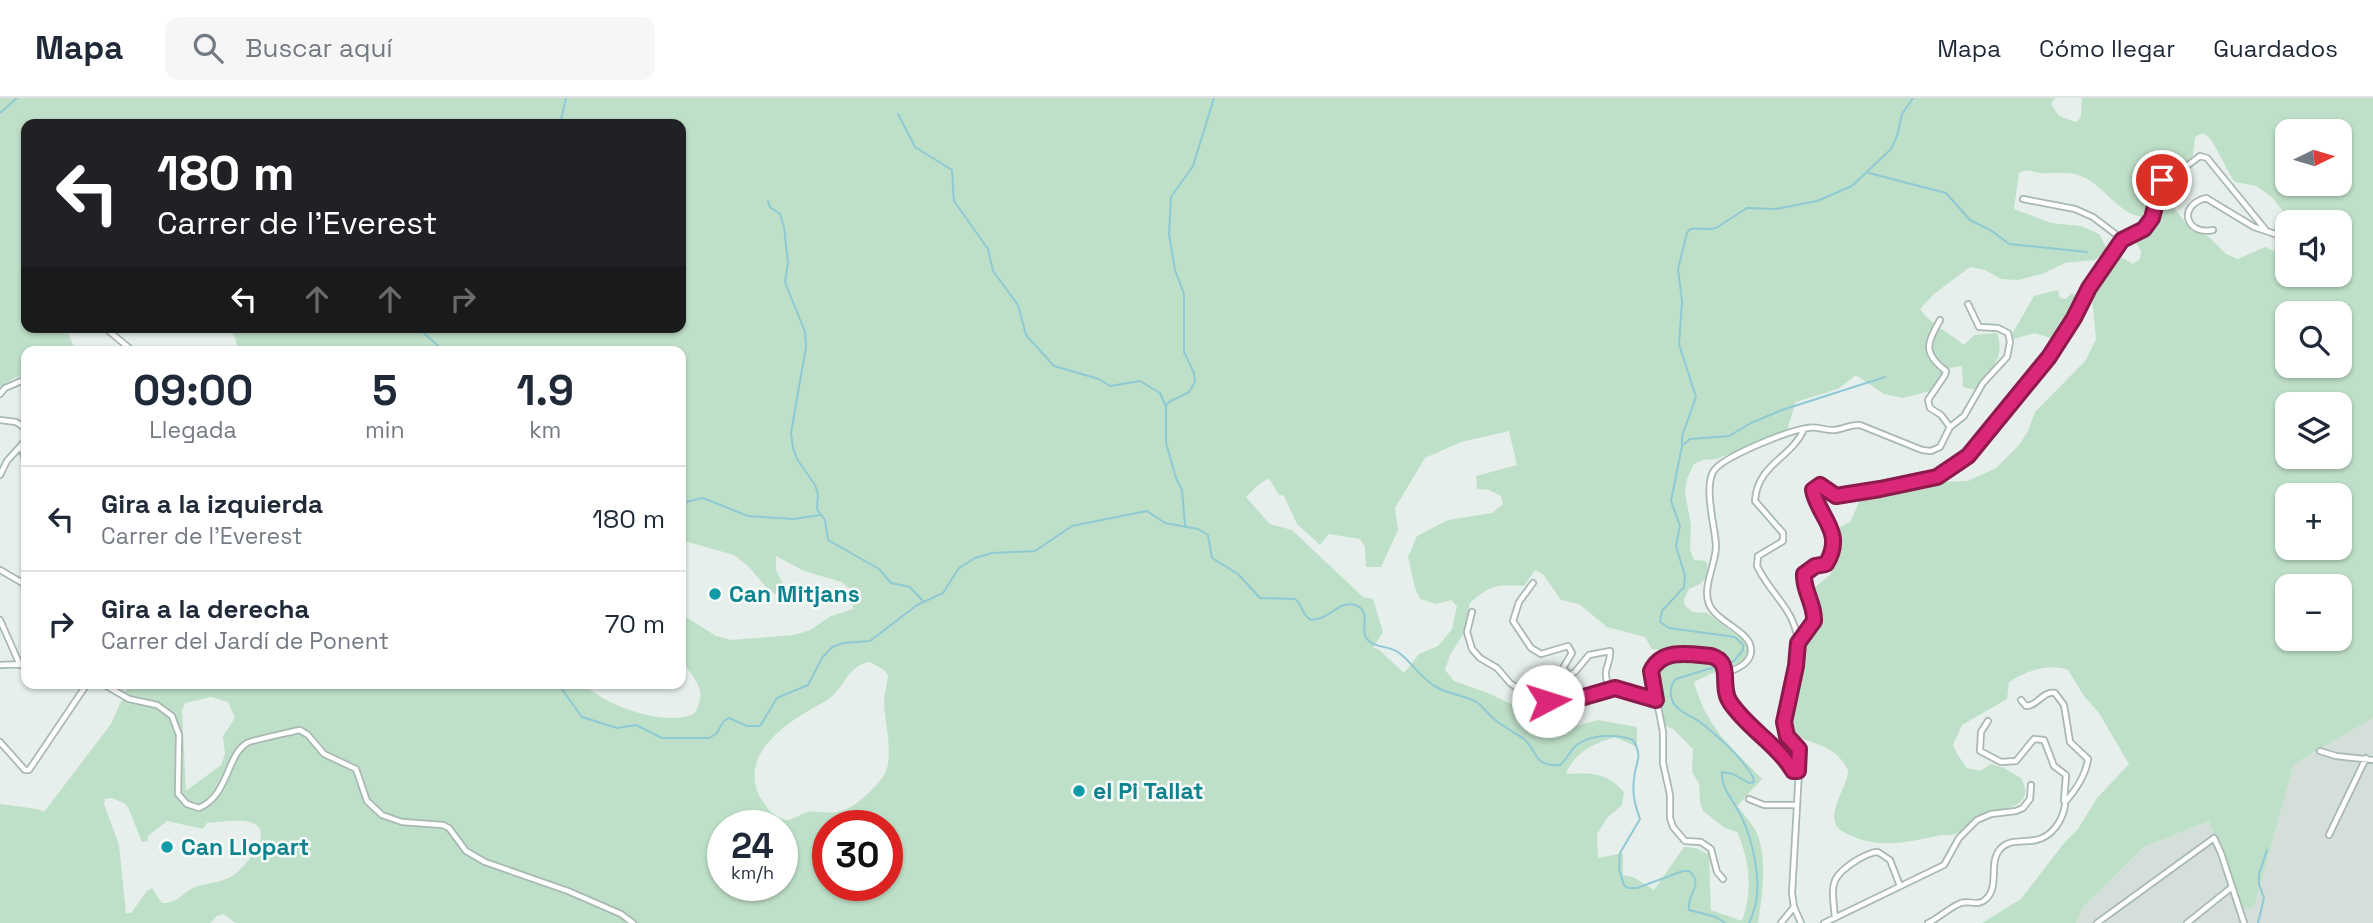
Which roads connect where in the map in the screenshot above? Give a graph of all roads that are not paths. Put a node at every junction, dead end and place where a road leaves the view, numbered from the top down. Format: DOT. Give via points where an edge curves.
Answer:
graph roads {
  1 [pos="2023,200"];
  2 [pos="2265,229"];
  3 [pos="2213,230"];
  4 [pos="2275,234"];
  5 [pos="2122,240"];
  6 [pos="1968,304"];
  7 [pos="1940,320"];
  8 [pos="111,333"];
  9 [pos="127,346"];
  10 [pos="21,381"];
  11 [pos="0,394"];
  12 [pos="0,420"];
  13 [pos="21,426"];
  14 [pos="1950,427"];
  15 [pos="1804,429"];
  16 [pos="21,446"];
  17 [pos="0,475"];
  18 [pos="0,570"];
  19 [pos="21,582"];
  20 [pos="1533,583"];
  21 [pos="1472,612"];
  22 [pos="0,620"];
  23 [pos="1798,643"];
  24 [pos="21,661"];
  25 [pos="0,665"];
  26 [pos="21,665"];
  27 [pos="1727,673"];
  28 [pos="1609,688"];
  29 [pos="84,689"];
  30 [pos="112,689"];
  31 [pos="1656,700"];
  32 [pos="2021,700"];
  33 [pos="1988,721"];
  34 [pos="0,742"];
  35 [pos="2319,751"];
  36 [pos="2366,758"];
  37 [pos="2373,760"];
  38 [pos="1796,768"];
  39 [pos="2031,785"];
  40 [pos="1749,799"];
  41 [pos="2065,802"];
  42 [pos="1796,805"];
  43 [pos="2329,835"];
  44 [pos="1723,879"];
  45 [pos="1900,886"];
  46 [pos="2232,887"];
  47 [pos="1794,906"];
  48 [pos="1835,918"];
  49 [pos="633,923"];
  50 [pos="1781,923"];
  51 [pos="1801,923"];
  52 [pos="1824,923"];
  53 [pos="1928,923"];
  54 [pos="2096,923"];
  55 [pos="2187,923"];
  56 [pos="2244,923"];
  1 -- 5 [label="street" via="2075,209"];
  2 -- 3 [label="street" via="2240,220 2206,198 2199,200 2190,207 2189,221 2202,231"];
  2 -- 4 [label="street"];
  2 -- 5 [label="street" via="2204,156 2162,180 2152,218 2144,229"];
  5 -- 23 [label="street" via="2049,357 1968,456 1937,477 1880,489 1836,496 1816,486 1814,496 1830,524 1832,552 1826,564 1804,574 1814,621"];
  6 -- 14 [label="street" via="1979,327 2008,333 2009,348 1964,416"];
  7 -- 14 [label="street" via="1929,349 1945,375 1928,400 1930,408"];
  8 -- 9 [label="street"];
  10 -- 11 [label="street"];
  12 -- 13 [label="street"];
  14 -- 15 [label="street" via="1940,447 1927,451 1860,425"];
  15 -- 23 [label="street" via="1766,471 1755,501 1783,533 1780,543 1758,556 1757,566 1790,613"];
  15 -- 27 [label="street" via="1731,456 1712,475 1716,547 1709,606 1749,640 1752,651 1745,663"];
  16 -- 17 [label="street"];
  18 -- 19 [label="street"];
  20 -- 28 [label="street" via="1519,602 1514,625 1531,648 1541,653 1568,646 1572,653 1563,667 1569,675 1589,655 1610,651 1605,672"];
  21 -- 28 [label="street" via="1467,632 1472,649 1526,695 1559,702"];
  22 -- 24 [label="street"];
  23 -- 38 [label="street" via="1784,722 1787,736 1797,745"];
  25 -- 26 [label="street"];
  27 -- 31 [label="street" via="1718,658 1666,655 1651,671"];
  27 -- 38 [label="street" via="1724,689 1728,699"];
  28 -- 31 [label="street"];
  29 -- 34 [label="street" via="29,770 20,767"];
  30 -- 49 [label="street" via="129,699 157,705 172,716 179,735 178,794 187,804 199,807 214,799 245,744 300,730 324,754 356,769 367,802 382,815 443,825 466,851 485,862 568,891"];
  31 -- 44 [label="street" via="1673,827 1685,841 1701,842 1711,849"];
  32 -- 41 [label="street" via="2030,706 2045,694 2055,693 2064,705 2070,742 2088,759"];
  33 -- 41 [label="street" via="1981,732 1980,751 2001,762 2016,761 2034,739 2044,740 2054,766 2066,775"];
  35 -- 36 [label="street"];
  36 -- 37 [label="street"];
  36 -- 43 [label="street"];
  38 -- 42 [label="street"];
  39 -- 45 [label="street" via="2030,799 2023,808 1977,820 1959,838 1944,865"];
  40 -- 42 [label="street" via="1764,805"];
  41 -- 53 [label="street" via="2061,819 2045,836 2015,841 1999,850 1993,886 1984,901 1959,904"];
  42 -- 47 [label="street"];
  45 -- 48 [label="street"];
  45 -- 48 [label="street" via="1890,860 1878,852 1869,853 1838,873 1833,894"];
  46 -- 54 [label="street" via="2216,839 2211,838"];
  46 -- 55 [label="street"];
  46 -- 56 [label="street"];
  47 -- 50 [label="street"];
  47 -- 51 [label="street"];
  48 -- 52 [label="street"];
}
